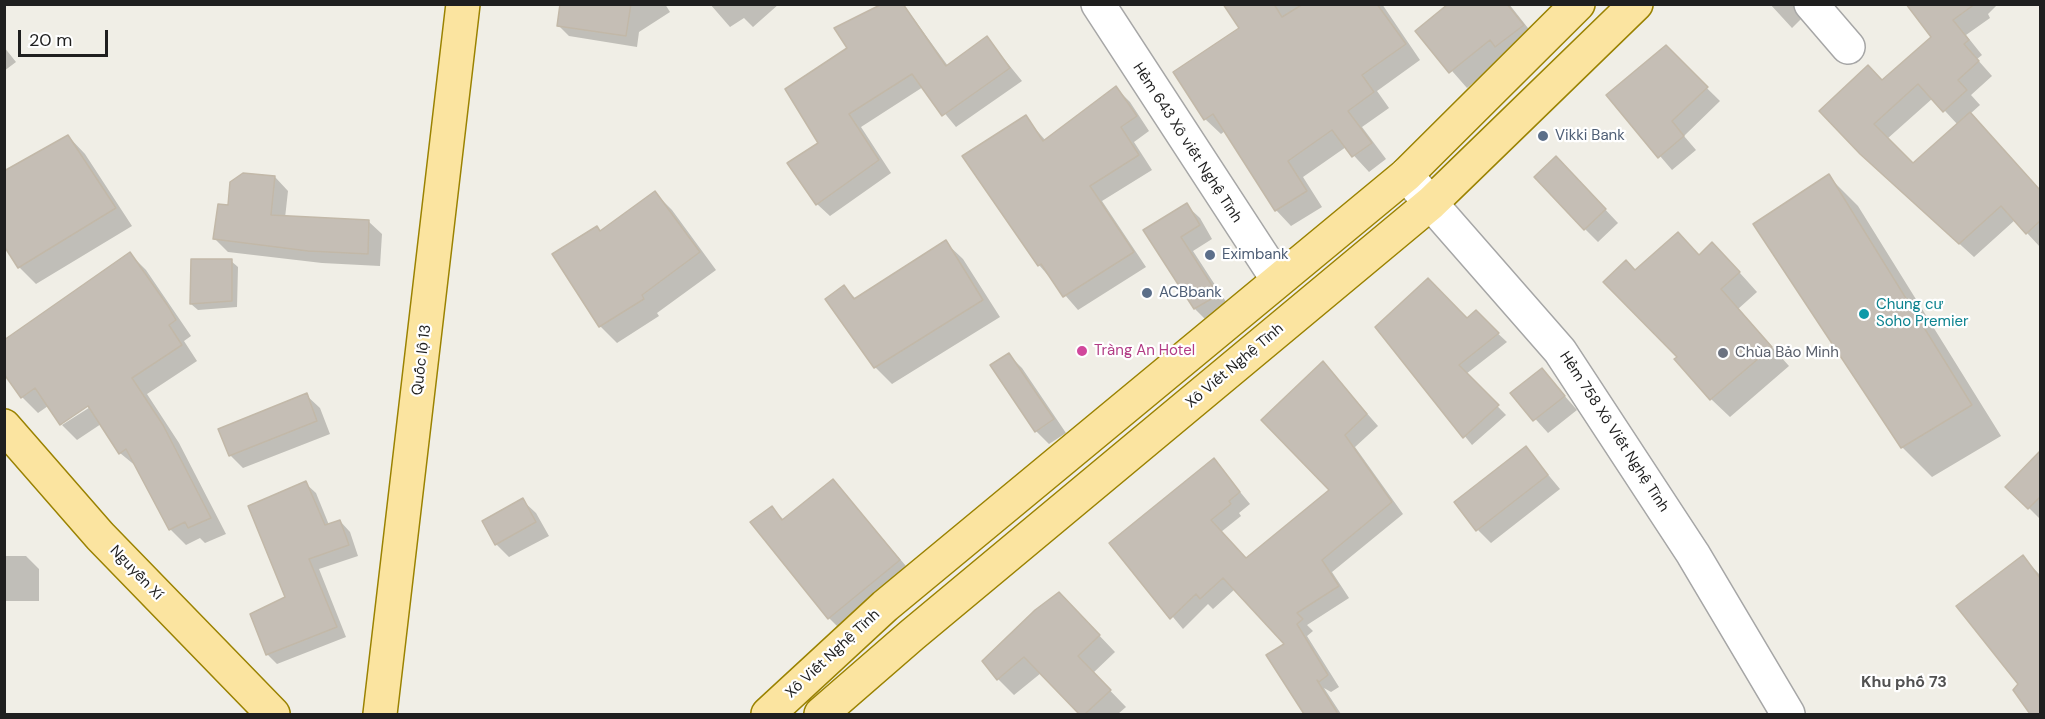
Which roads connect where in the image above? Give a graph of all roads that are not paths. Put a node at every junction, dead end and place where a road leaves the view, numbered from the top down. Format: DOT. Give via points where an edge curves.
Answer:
graph roads {
  1 [pos="463,4"];
  2 [pos="1098,4"];
  3 [pos="1578,4"];
  4 [pos="1636,4"];
  5 [pos="1811,4"];
  6 [pos="1848,47"];
  7 [pos="1406,175"];
  8 [pos="1431,203"];
  9 [pos="1278,280"];
  10 [pos="4,426"];
  11 [pos="885,606"];
  12 [pos="912,635"];
  13 [pos="273,714"];
  14 [pos="380,714"];
  15 [pos="768,714"];
  16 [pos="821,714"];
  17 [pos="1788,714"];
  1 -- 14 [label="main road, Quốc lộ 13"];
  2 -- 9 [label="street, Hẻm 643 Xô viết Nghệ Tĩnh"];
  3 -- 7 [label="main road, Xô Viết Nghệ Tĩnh"];
  4 -- 8 [label="main road, Xô Viết Nghệ Tĩnh"];
  5 -- 6 [label="street"];
  7 -- 8 [label="street, Hẻm 758 Xô Viết Nghệ Tĩnh"];
  7 -- 9 [label="main road, Xô Viết Nghệ Tĩnh"];
  8 -- 12 [label="main road, Xô Viết Nghệ Tĩnh"];
  8 -- 17 [label="street, Hẻm 758 Xô Viết Nghệ Tĩnh" via="1560,351 1693,554"];
  9 -- 11 [label="main road, Xô Viết Nghệ Tĩnh"];
  10 -- 13 [label="main road, Nguyễn Xí" via="100,536"];
  11 -- 12 [label="street"];
  11 -- 15 [label="main road, Xô Viết Nghệ Tĩnh"];
  12 -- 16 [label="main road, Xô Viết Nghệ Tĩnh"];
}
